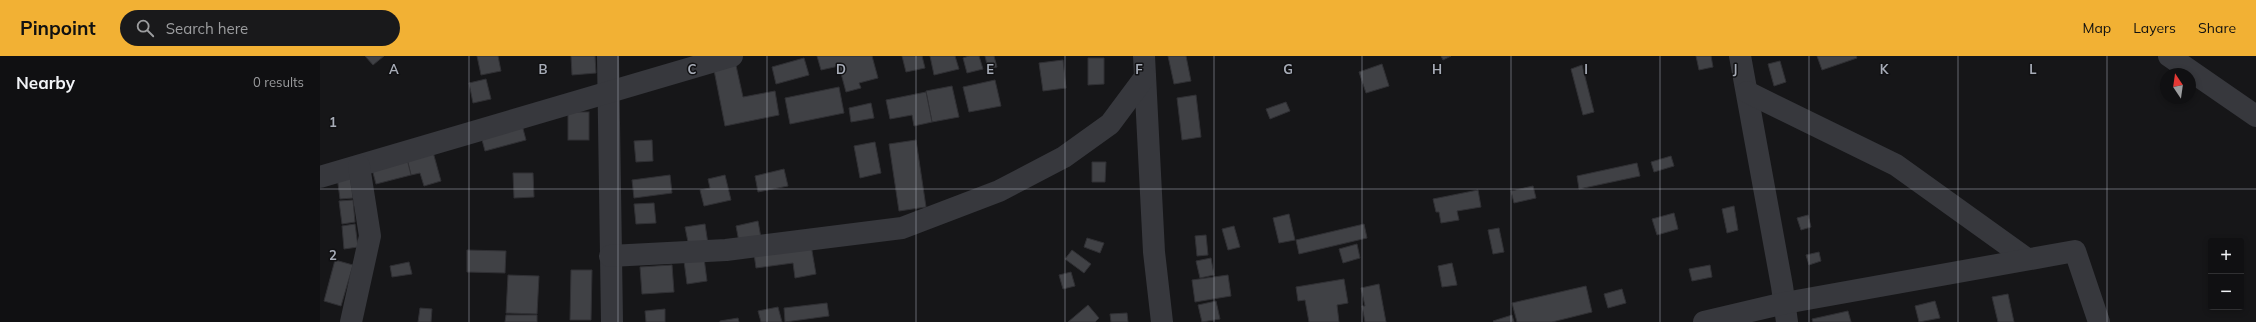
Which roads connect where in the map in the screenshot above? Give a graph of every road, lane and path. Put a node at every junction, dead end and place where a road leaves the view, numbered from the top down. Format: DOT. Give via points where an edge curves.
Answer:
graph roads {
  1 [pos="608,56"];
  2 [pos="732,56"];
  3 [pos="1740,56"];
  4 [pos="2169,56"];
  5 [pos="1144,66"];
  6 [pos="608,92"];
  7 [pos="1747,92"];
  8 [pos="2256,116"];
  9 [pos="358,166"];
  10 [pos="320,178"];
  11 [pos="610,256"];
  12 [pos="2027,259"];
  13 [pos="1786,312"];
  14 [pos="352,322"];
  15 [pos="612,322"];
  16 [pos="1162,322"];
  17 [pos="1704,322"];
  18 [pos="2099,322"];
  1 -- 6 [label="street"];
  2 -- 6 [label="street"];
  3 -- 7 [label="street"];
  4 -- 8 [label="street"];
  5 -- 11 [label="street" via="1110,124 1064,156 1000,191 902,228 726,250"];
  5 -- 16 [label="street" via="1154,252"];
  6 -- 9 [label="street"];
  6 -- 11 [label="street"];
  7 -- 12 [label="street" via="1896,165"];
  7 -- 13 [label="street"];
  9 -- 10 [label="street"];
  9 -- 14 [label="street" via="370,236"];
  11 -- 15 [label="street"];
  12 -- 13 [label="street"];
  12 -- 18 [label="street" via="2075,251"];
  13 -- 17 [label="street"];
}
